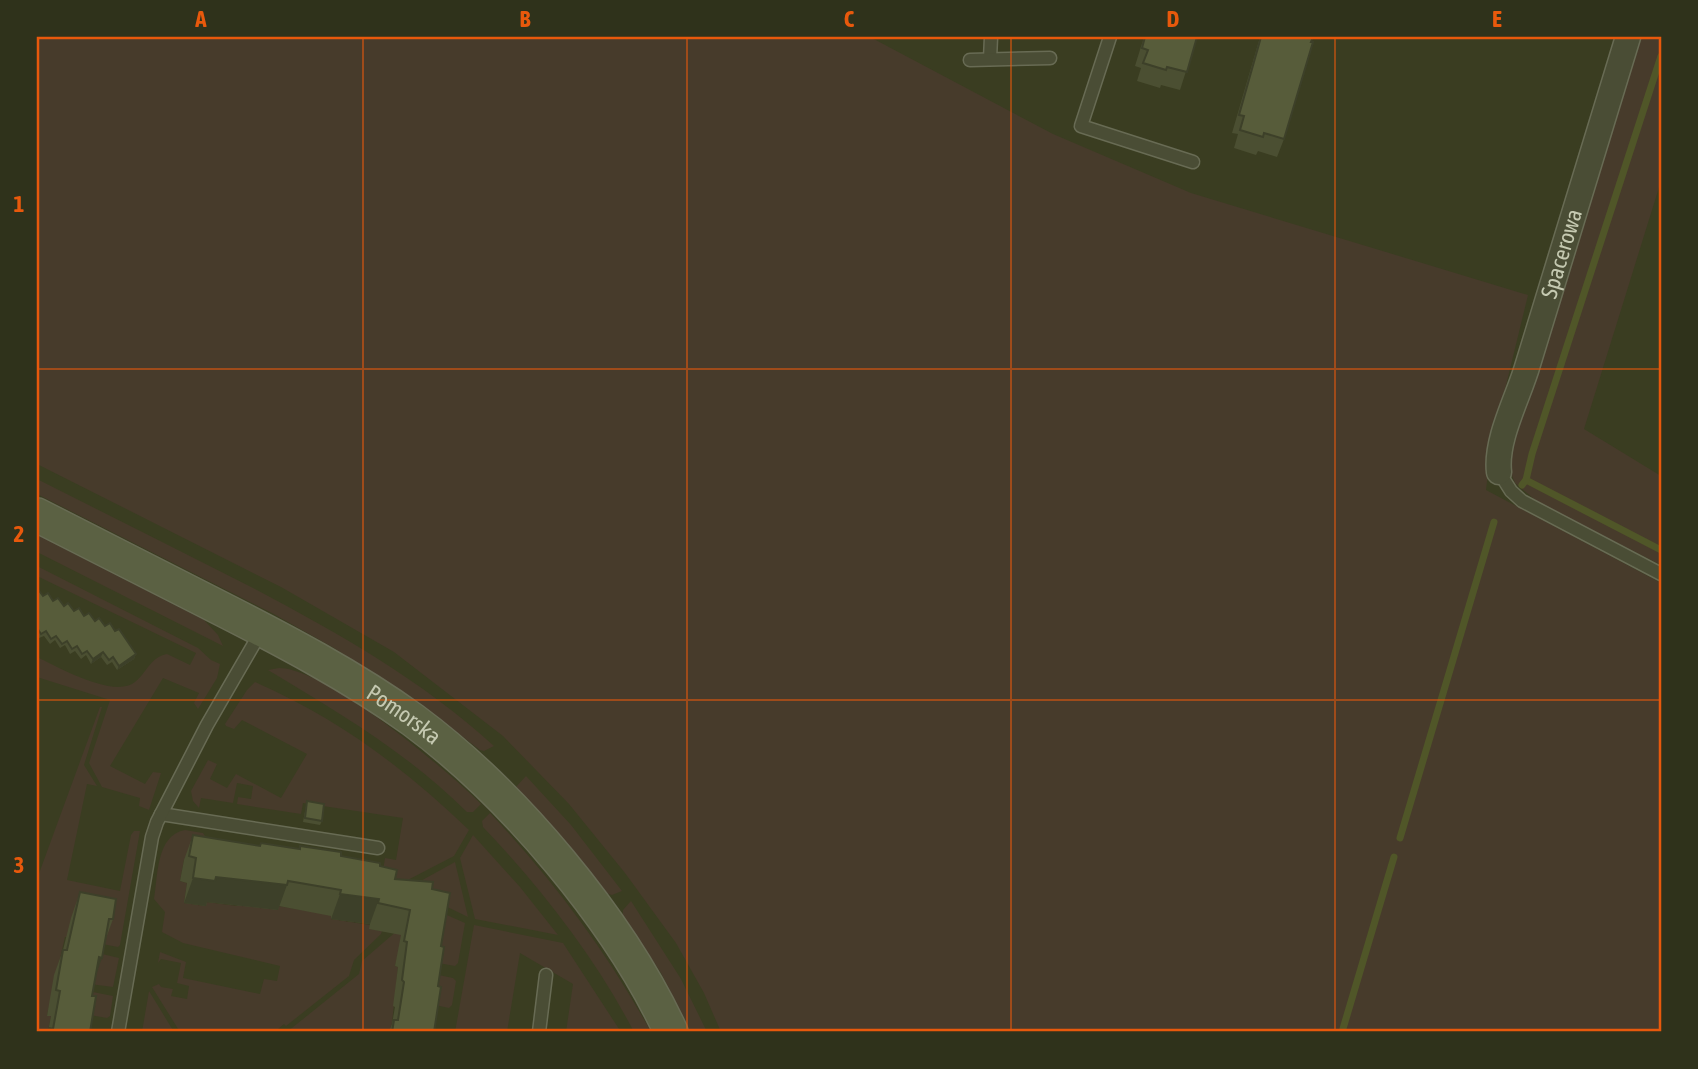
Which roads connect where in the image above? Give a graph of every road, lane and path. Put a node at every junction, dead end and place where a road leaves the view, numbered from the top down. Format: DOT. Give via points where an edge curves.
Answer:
graph roads {
  1 [pos="991,37"];
  2 [pos="1110,37"];
  3 [pos="1628,37"];
  4 [pos="1050,58"];
  5 [pos="990,59"];
  6 [pos="970,60"];
  7 [pos="1193,162"];
  8 [pos="1499,471"];
  9 [pos="37,514"];
  10 [pos="1661,574"];
  11 [pos="262,629"];
  12 [pos="161,814"];
  13 [pos="378,848"];
  14 [pos="547,975"];
  15 [pos="118,1032"];
  16 [pos="539,1032"];
  17 [pos="671,1032"];
  1 -- 5 [label="lane"];
  2 -- 7 [label="lane" via="1081,126"];
  3 -- 8 [label="street, Spacerowa" via="1506,429 1497,460"];
  4 -- 5 [label="lane"];
  5 -- 6 [label="lane"];
  8 -- 10 [label="lane" via="1522,501"];
  9 -- 11 [label="main road, Pomorska"];
  11 -- 12 [label="lane"];
  11 -- 17 [label="main road, Pomorska" via="413,720 480,775 593,904 654,995"];
  12 -- 13 [label="lane"];
  12 -- 15 [label="lane" via="152,837"];
  14 -- 16 [label="lane"];
}
